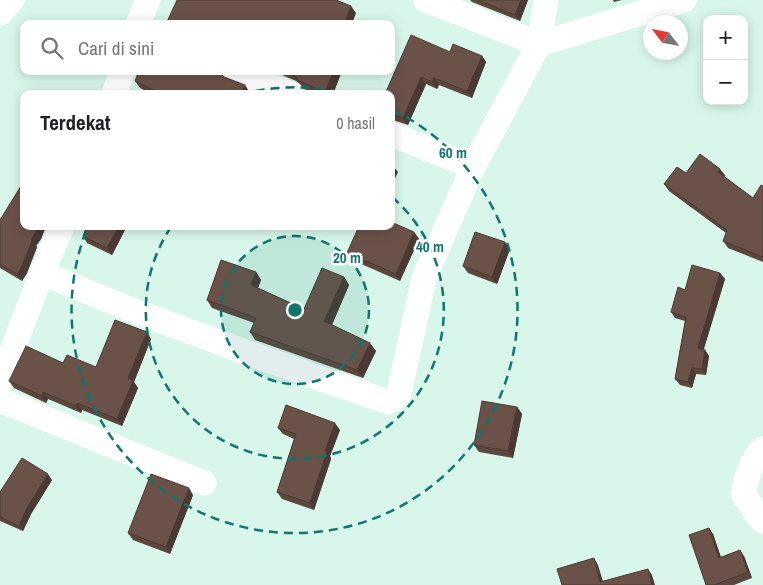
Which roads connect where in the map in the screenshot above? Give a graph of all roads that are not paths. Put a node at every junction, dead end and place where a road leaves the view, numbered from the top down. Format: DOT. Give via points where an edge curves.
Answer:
graph roads {
  1 [pos="12,0"];
  2 [pos="148,0"];
  3 [pos="426,0"];
  4 [pos="546,0"];
  5 [pos="684,0"];
  6 [pos="0,13"];
  7 [pos="140,20"];
  8 [pos="539,44"];
  9 [pos="121,75"];
  10 [pos="244,75"];
  11 [pos="115,90"];
  12 [pos="281,90"];
  13 [pos="395,136"];
  14 [pos="473,167"];
  15 [pos="60,230"];
  16 [pos="42,273"];
  17 [pos="0,382"];
  18 [pos="0,400"];
  19 [pos="763,449"];
  20 [pos="204,483"];
  21 [pos="763,521"];
  1 -- 6 [label="street"];
  2 -- 7 [label="street"];
  3 -- 8 [label="street"];
  4 -- 8 [label="street"];
  5 -- 8 [label="street"];
  8 -- 14 [label="street"];
  9 -- 11 [label="street"];
  10 -- 12 [label="street"];
  13 -- 14 [label="street"];
  14 -- 16 [label="street" via="424,278 398,394 388,402 132,310"];
  15 -- 16 [label="street"];
  16 -- 17 [label="street"];
  18 -- 20 [label="street"];
  19 -- 21 [label="street" via="747,473 743,493"];
}
